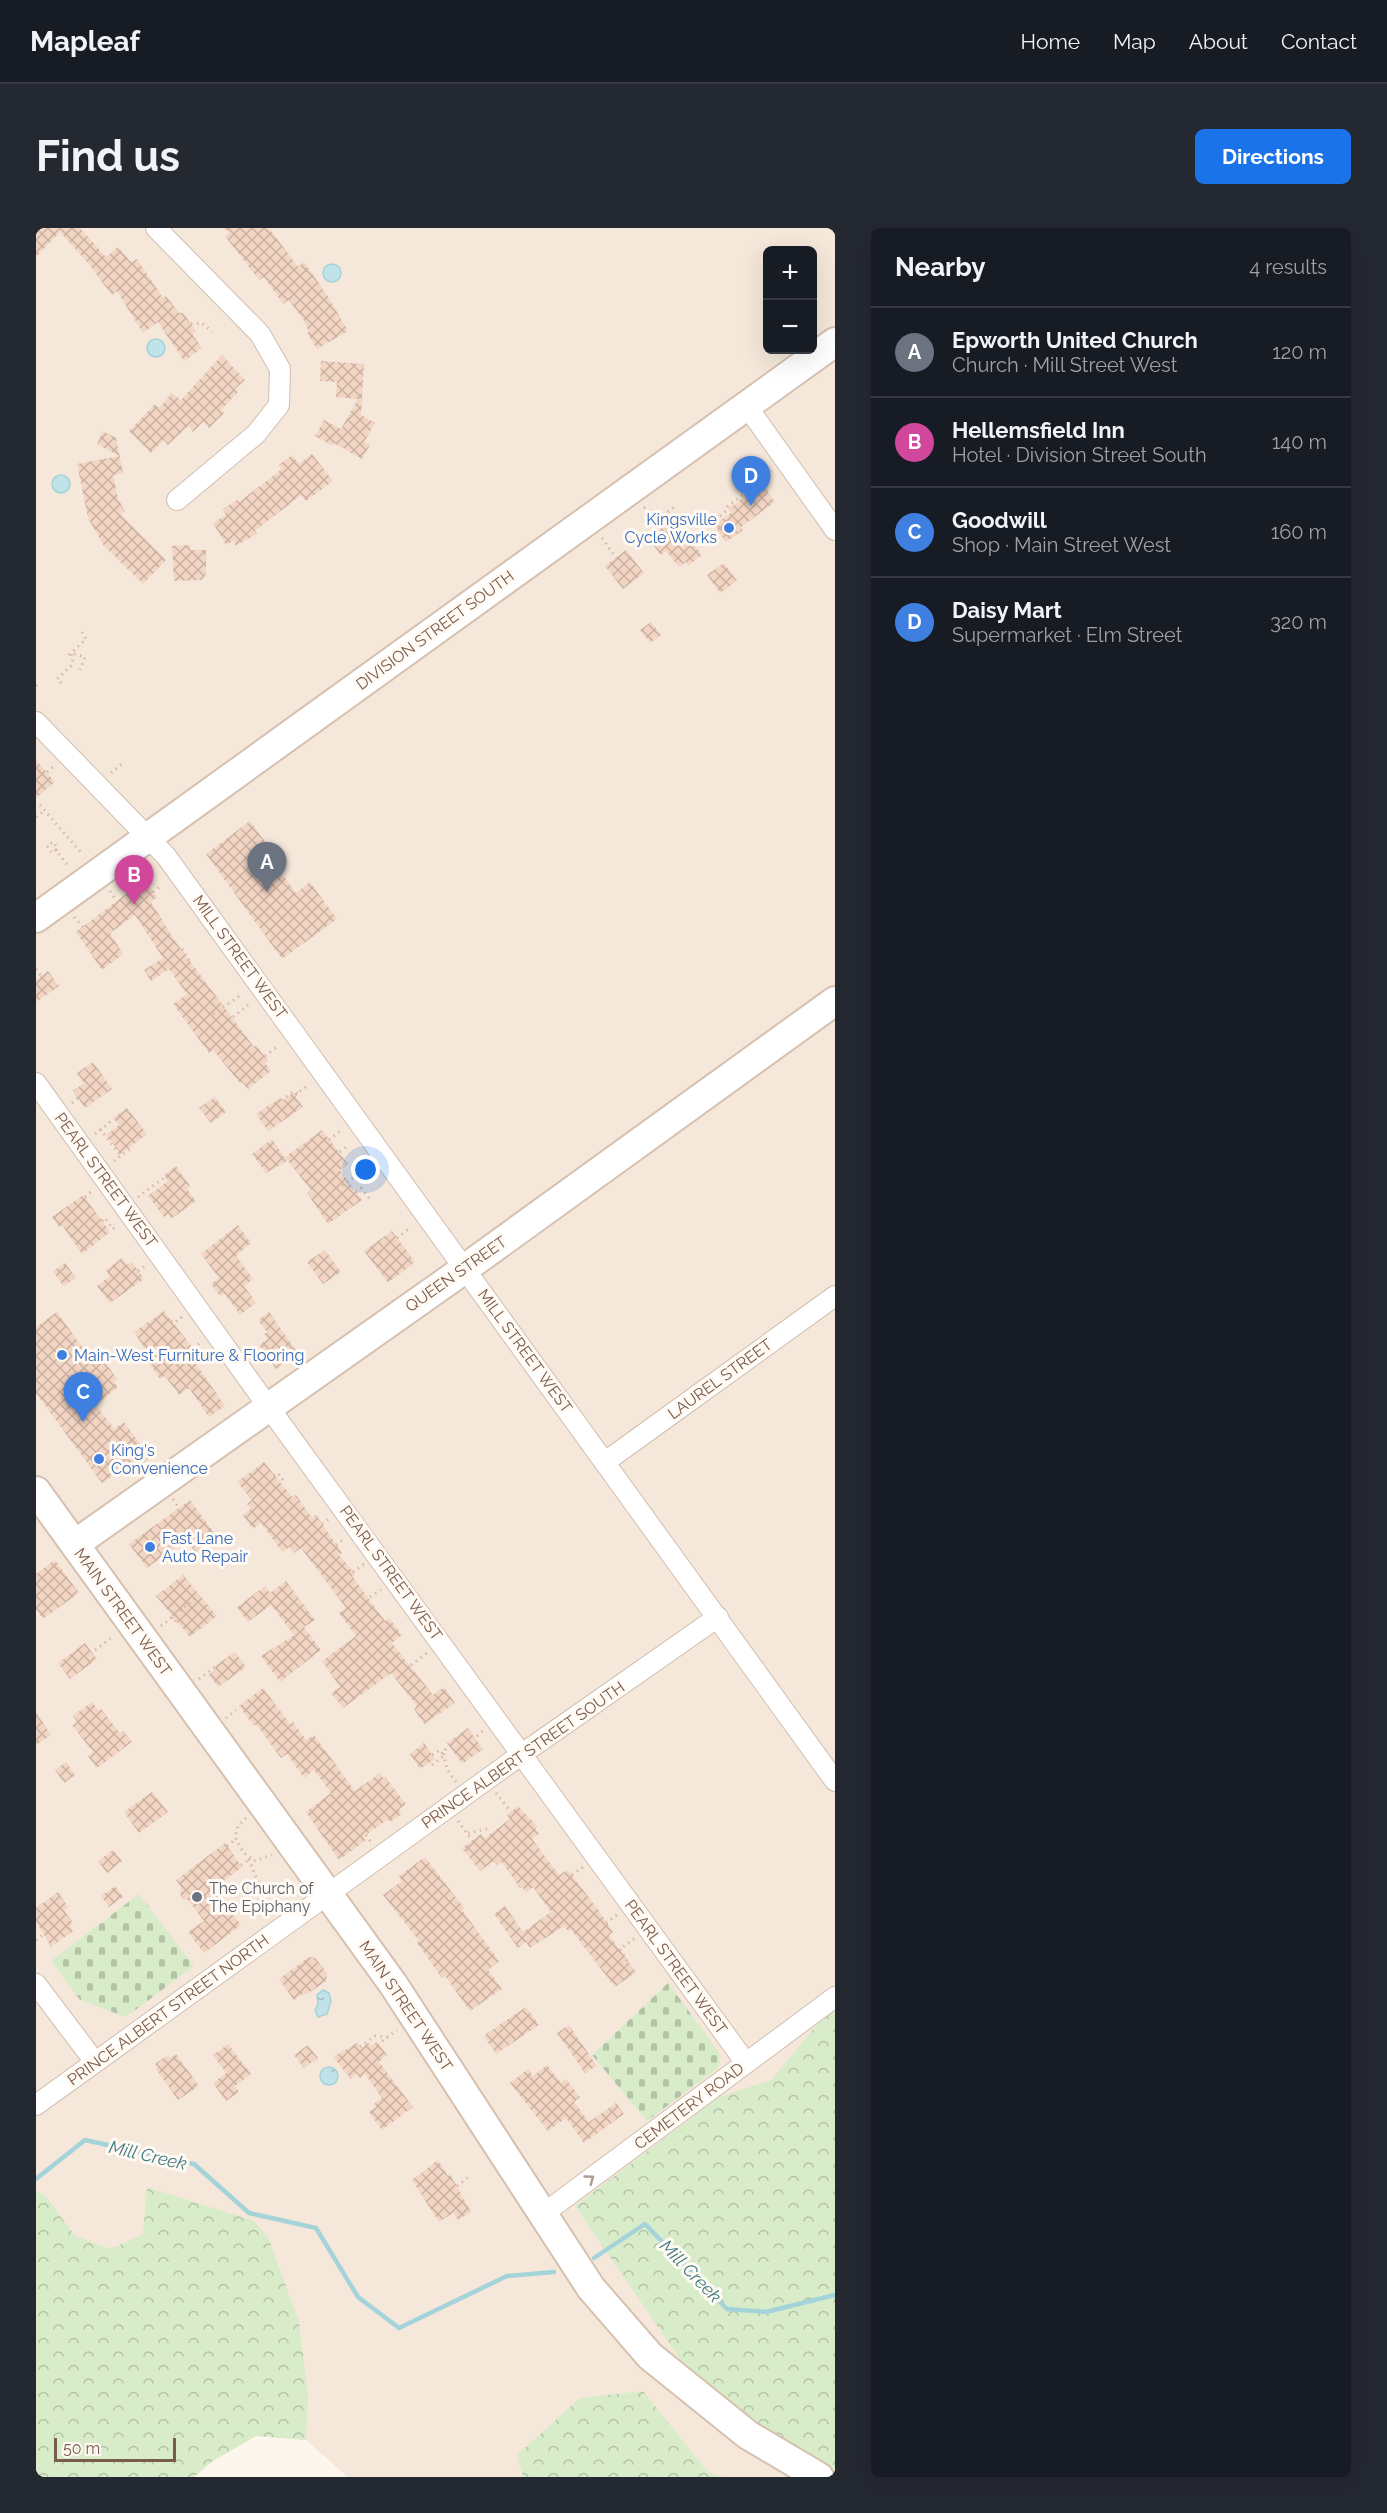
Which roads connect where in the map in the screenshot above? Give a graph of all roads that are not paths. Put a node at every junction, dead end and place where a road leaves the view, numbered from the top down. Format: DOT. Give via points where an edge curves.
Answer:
graph roads {
  1 [pos="156,228"];
  2 [pos="835,342"];
  3 [pos="746,405"];
  4 [pos="177,500"];
  5 [pos="835,530"];
  6 [pos="36,722"];
  7 [pos="148,837"];
  8 [pos="36,918"];
  9 [pos="835,1001"];
  10 [pos="36,1083"];
  11 [pos="466,1268"];
  12 [pos="835,1296"];
  13 [pos="268,1406"];
  14 [pos="605,1462"];
  15 [pos="36,1491"];
  16 [pos="75,1544"];
  17 [pos="718,1617"];
  18 [pos="522,1754"];
  19 [pos="835,1780"];
  20 [pos="328,1894"];
  21 [pos="36,1984"];
  22 [pos="835,1997"];
  23 [pos="95,2062"];
  24 [pos="747,2063"];
  25 [pos="36,2105"];
  26 [pos="543,2214"];
  27 [pos="819,2477"];
  1 -- 4 [label="street" via="260,334 280,369 279,405 256,434"];
  2 -- 3 [label="street, DIVISION STREET SOUTH"];
  3 -- 5 [label="street"];
  3 -- 7 [label="street, DIVISION STREET SOUTH"];
  6 -- 7 [label="street, MILL STREET WEST"];
  7 -- 8 [label="street, DIVISION STREET SOUTH"];
  7 -- 11 [label="street, MILL STREET WEST" via="166,856"];
  9 -- 11 [label="street, QUEEN STREET"];
  10 -- 13 [label="street, PEARL STREET WEST"];
  11 -- 13 [label="street, QUEEN STREET"];
  11 -- 14 [label="street, MILL STREET WEST"];
  12 -- 14 [label="street, LAUREL STREET"];
  13 -- 16 [label="street, QUEEN STREET"];
  13 -- 18 [label="street, PEARL STREET WEST"];
  14 -- 17 [label="street, MILL STREET WEST"];
  15 -- 16 [label="street, MAIN STREET WEST"];
  16 -- 20 [label="street, MAIN STREET WEST"];
  17 -- 18 [label="street, PRINCE ALBERT STREET SOUTH"];
  17 -- 19 [label="street, MILL STREET WEST"];
  18 -- 20 [label="street, PRINCE ALBERT STREET SOUTH"];
  18 -- 24 [label="street, PEARL STREET WEST"];
  20 -- 23 [label="street, PRINCE ALBERT STREET NORTH"];
  20 -- 26 [label="street, MAIN STREET WEST" via="429,2037"];
  21 -- 23 [label="street"];
  22 -- 24 [label="street, CEMETERY ROAD"];
  23 -- 25 [label="street, PRINCE ALBERT STREET NORTH"];
  26 -- 24 [label="street, CEMETERY ROAD, one-way"];
  26 -- 27 [label="street, MAIN STREET WEST" via="591,2288 650,2355 748,2435"];
}
